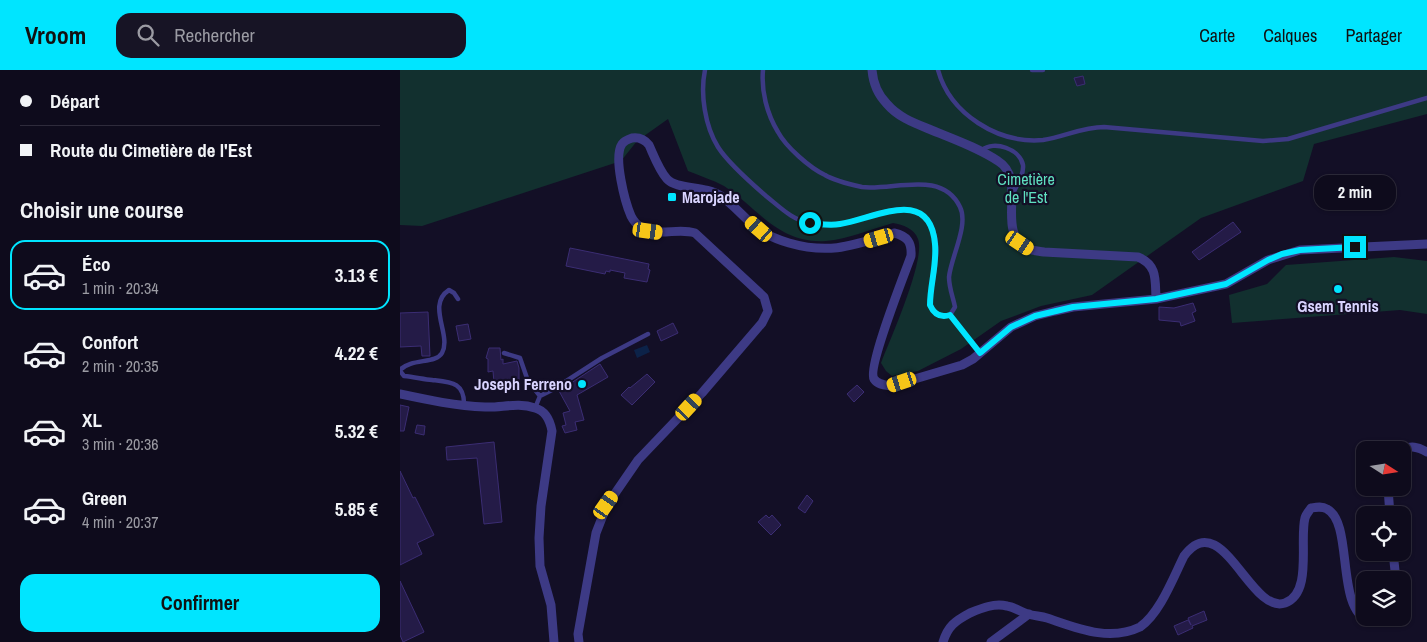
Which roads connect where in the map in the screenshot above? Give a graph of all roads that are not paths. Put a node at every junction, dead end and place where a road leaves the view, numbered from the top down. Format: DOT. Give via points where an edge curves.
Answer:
graph roads {
  1 [pos="705,70"];
  2 [pos="763,70"];
  3 [pos="872,70"];
  4 [pos="938,70"];
  5 [pos="1032,70"];
  6 [pos="1043,70"];
  7 [pos="1427,98"];
  8 [pos="981,150"];
  9 [pos="1012,195"];
  10 [pos="1427,244"];
  11 [pos="458,299"];
  12 [pos="1156,299"];
  13 [pos="950,315"];
  14 [pos="648,334"];
  15 [pos="504,353"];
  16 [pos="980,353"];
  17 [pos="400,370"];
  18 [pos="400,394"];
  19 [pos="540,396"];
  20 [pos="464,406"];
  21 [pos="535,408"];
  22 [pos="1411,446"];
  23 [pos="1427,452"];
  24 [pos="1356,608"];
  25 [pos="1029,614"];
  26 [pos="554,642"];
  27 [pos="579,642"];
  28 [pos="943,642"];
  29 [pos="992,642"];
  1 -- 13 [label="lane" via="705,114 718,147 744,178 789,216 829,225 902,209 916,212 928,220 936,246 930,305 940,316"];
  2 -- 13 [label="lane" via="765,101 778,133 798,155 826,176 862,187 926,184 938,187 955,199 961,208 962,225 950,276 949,287 955,307"];
  3 -- 8 [label="street" via="877,91 896,112"];
  4 -- 7 [label="lane" via="952,97 969,116 1005,137 1030,140 1104,127 1263,141 1288,139"];
  5 -- 6 [label="lane"];
  8 -- 9 [label="street" via="1001,162 1006,169"];
  8 -- 9 [label="lane" via="1002,147 1020,157 1022,173"];
  9 -- 12 [label="street" via="1013,229 1020,243 1044,252 1138,257 1148,261 1153,270"];
  10 -- 12 [label="street" via="1300,250 1268,260 1226,284"];
  11 -- 17 [label="lane" via="448,290 440,300 444,346 438,358 405,364"];
  12 -- 16 [label="street" via="1073,307 1035,316 1011,327"];
  13 -- 16 [label="lane"];
  14 -- 19 [label="lane"];
  15 -- 19 [label="lane" via="520,358 528,381"];
  16 -- 27 [label="street" via="962,365 891,386 881,385 872,372 911,256 912,247 908,240 894,233 834,249 806,248 780,240 759,229 721,196 699,187 671,182 645,141 634,138 624,142 619,158 622,188 631,218 648,231 695,233 764,297 768,311 762,323 702,393 638,460 606,505 596,533"];
  17 -- 20 [label="lane" via="404,376 451,382 461,388"];
  18 -- 20 [label="street"];
  19 -- 21 [label="lane"];
  20 -- 21 [label="street"];
  21 -- 26 [label="street" via="547,416 552,431 539,538 540,566 551,605"];
  22 -- 23 [label="street"];
  24 -- 25 [label="street" via="1349,590 1339,528 1327,509 1319,507 1311,508 1306,516 1302,580 1292,599 1285,602 1278,604 1264,598 1220,549 1211,544 1198,544 1190,548 1151,617 1132,632 1097,636"];
  25 -- 28 [label="street" via="1006,605 985,607 961,618 947,629"];
  25 -- 29 [label="street"];
}
